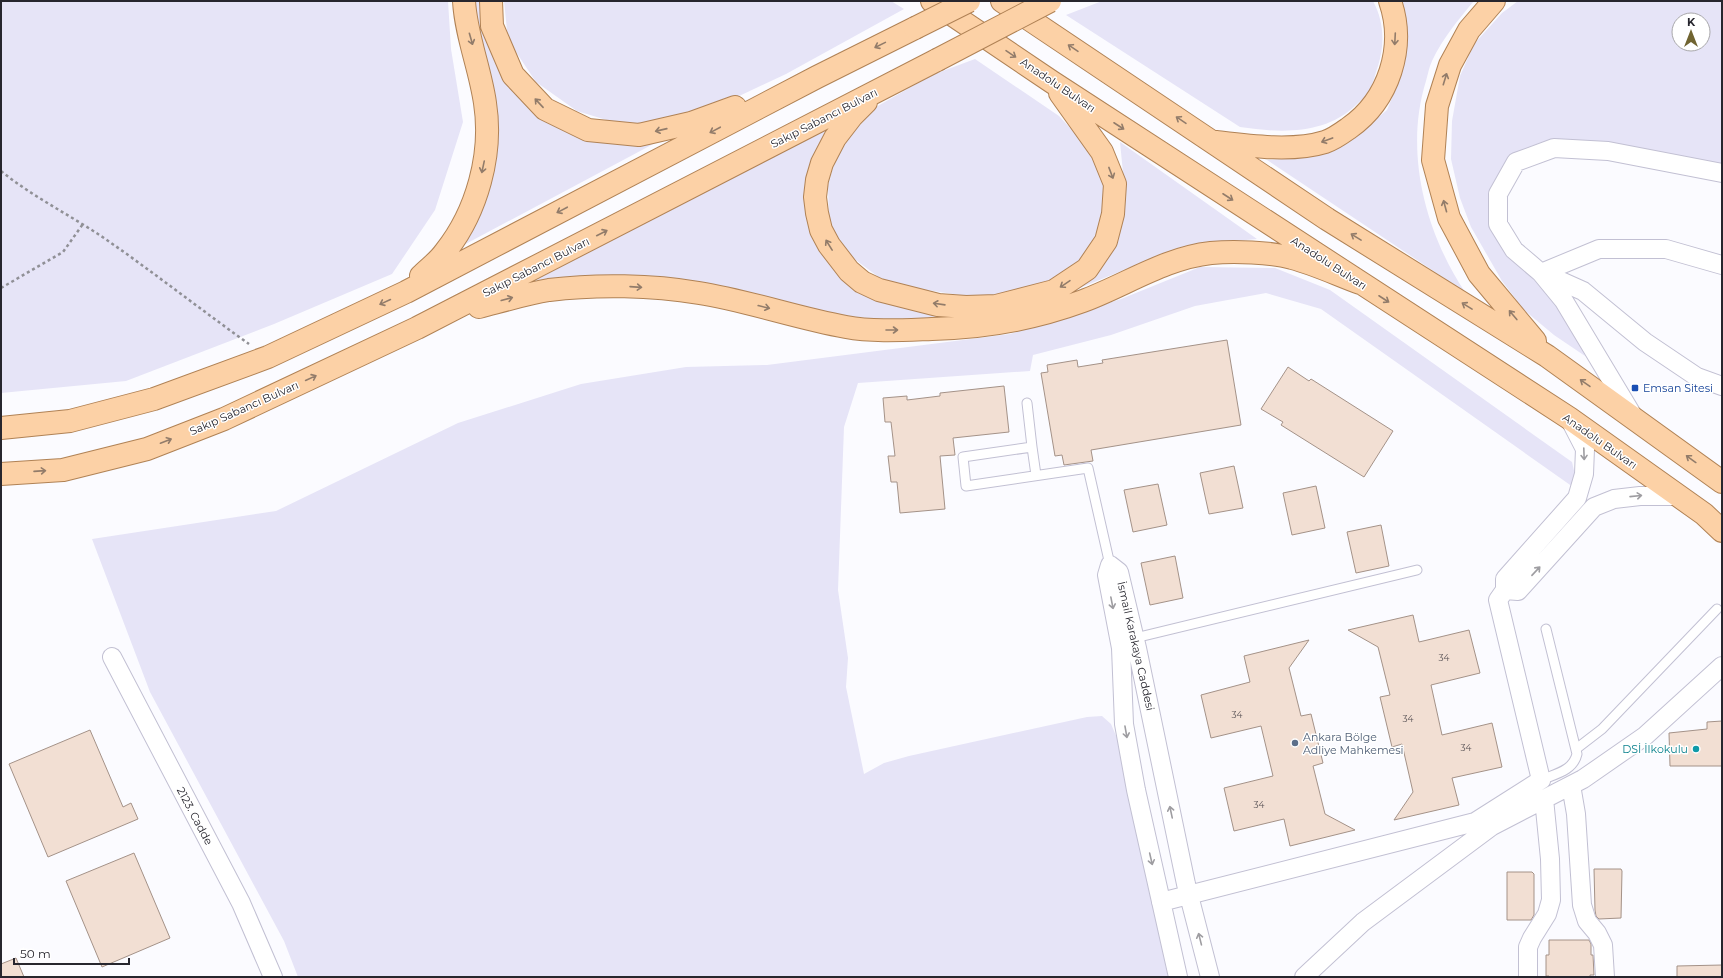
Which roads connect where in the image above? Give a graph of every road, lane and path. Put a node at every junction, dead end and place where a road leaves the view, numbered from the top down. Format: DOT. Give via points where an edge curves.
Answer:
graph roads {
  1 [pos="464,1"];
  2 [pos="491,1"];
  3 [pos="932,1"];
  4 [pos="969,1"];
  5 [pos="1002,1"];
  6 [pos="1050,1"];
  7 [pos="1390,1"];
  8 [pos="1494,1"];
  9 [pos="817,77"];
  10 [pos="1052,82"];
  11 [pos="879,89"];
  12 [pos="1213,142"];
  13 [pos="1,171"];
  14 [pos="1722,173"];
  15 [pos="83,224"];
  16 [pos="1722,265"];
  17 [pos="1541,273"];
  18 [pos="1360,283"];
  19 [pos="1,288"];
  20 [pos="406,292"];
  21 [pos="417,328"];
  22 [pos="1547,356"];
  23 [pos="268,357"];
  24 [pos="1722,386"];
  25 [pos="1026,403"];
  26 [pos="1634,417"];
  27 [pos="1569,418"];
  28 [pos="1,428"];
  29 [pos="1032,446"];
  30 [pos="1,474"];
  31 [pos="1036,475"];
  32 [pos="1722,482"];
  33 [pos="1678,496"];
  34 [pos="1722,531"];
  35 [pos="1110,565"];
  36 [pos="1417,570"];
  37 [pos="1505,590"];
  38 [pos="1717,609"];
  39 [pos="1546,629"];
  40 [pos="1135,638"];
  41 [pos="112,658"];
  42 [pos="1722,666"];
  43 [pos="1576,749"];
  44 [pos="1541,780"];
  45 [pos="1571,785"];
  46 [pos="1544,799"];
  47 [pos="1189,895"];
  48 [pos="1161,902"];
  49 [pos="273,977"];
  50 [pos="1178,977"];
  51 [pos="1210,977"];
  52 [pos="1304,977"];
  53 [pos="1528,977"];
  54 [pos="1605,977"];
  1 -- 20 [label="main road, one-way" via="465,20 486,103 487,144 478,188 466,219 445,253"];
  9 -- 2 [label="main road, one-way" via="691,123 639,135 588,130 545,109 513,75 492,26"];
  3 -- 10 [label="main road, Anadolu Bulvarı, one-way"];
  4 -- 9 [label="main road, one-way, bridge"];
  12 -- 5 [label="main road, one-way"];
  6 -- 11 [label="main road, Sakıp Sabancı Bulvarı, bridge"];
  7 -- 12 [label="main road, one-way" via="1396,33 1390,73 1384,91 1370,110 1353,125 1326,142 1295,147 1260,148"];
  22 -- 8 [label="main road, one-way" via="1479,274 1449,218 1433,160 1437,106 1450,65 1469,30"];
  9 -- 20 [label="main road, one-way"];
  10 -- 11 [label="main road, one-way" via="1102,152 1115,184 1114,214 1106,241 1087,269 1054,291 996,306 938,305 879,290 862,282 849,271 829,246 821,230 817,213 817,180 822,163 835,138 852,116"];
  10 -- 18 [label="main road, Anadolu Bulvarı, one-way"];
  21 -- 11 [label="main road, Sakıp Sabancı Bulvarı, one-way"];
  22 -- 12 [label="main road, one-way" via="1327,219"];
  13 -- 15 [label="path" via="21,187"];
  14 -- 17 [label="street" via="1608,152 1554,148 1516,162 1498,194 1498,224 1514,250"];
  15 -- 19 [label="path" via="63,252"];
  15 -- 23 [label="path"];
  16 -- 17 [label="street" via="1666,249 1600,249"];
  17 -- 24 [label="street" via="1583,291 1644,342 1697,377"];
  17 -- 26 [label="street" via="1564,301"];
  21 -- 18 [label="main road, one-way" via="534,293 633,286 698,293 747,302 847,327 887,330 992,325 1045,314 1085,300 1175,260 1210,253 1244,252 1291,258"];
  18 -- 27 [label="main road, Anadolu Bulvarı, one-way"];
  20 -- 23 [label="main road, one-way"];
  30 -- 21 [label="main road, Sakıp Sabancı Bulvarı, one-way" via="63,470 147,448 224,419"];
  26 -- 22 [label="main road, one-way"];
  23 -- 28 [label="main road" via="154,399 70,421"];
  25 -- 29 [label="lane"];
  32 -- 26 [label="main road, one-way"];
  27 -- 33 [label="main road, Anadolu Bulvarı"];
  27 -- 37 [label="street, one-way" via="1585,449 1584,474 1577,498 1505,579"];
  29 -- 31 [label="lane"];
  29 -- 31 [label="lane" via="963,457 966,486"];
  31 -- 35 [label="lane" via="1088,468"];
  33 -- 34 [label="main road, Anadolu Bulvarı" via="1704,514"];
  37 -- 33 [label="street, one-way" via="1518,591 1594,507 1614,499"];
  35 -- 40 [label="street, İsmail Karakaya Caddesi" via="1119,572"];
  35 -- 48 [label="street, İsmail Karakaya Caddesi, one-way" via="1107,576 1120,648 1124,724"];
  36 -- 40 [label="lane"];
  37 -- 44 [label="street" via="1498,600"];
  38 -- 43 [label="lane" via="1602,729"];
  39 -- 43 [label="lane"];
  47 -- 40 [label="street, İsmail Karakaya Caddesi, one-way"];
  41 -- 49 [label="street, 2123. Cadde" via="241,904"];
  42 -- 45 [label="street" via="1645,736"];
  43 -- 44 [label="lane" via="1576,759 1571,767"];
  44 -- 47 [label="street" via="1475,822"];
  45 -- 46 [label="street"];
  45 -- 54 [label="street" via="1576,814 1582,905 1588,921 1603,945"];
  46 -- 52 [label="street" via="1486,830 1363,922"];
  46 -- 53 [label="street" via="1551,900 1547,914 1528,947"];
  47 -- 48 [label="street"];
  51 -- 47 [label="street, İsmail Karakaya Caddesi, one-way"];
  48 -- 50 [label="street, İsmail Karakaya Caddesi"];
}
